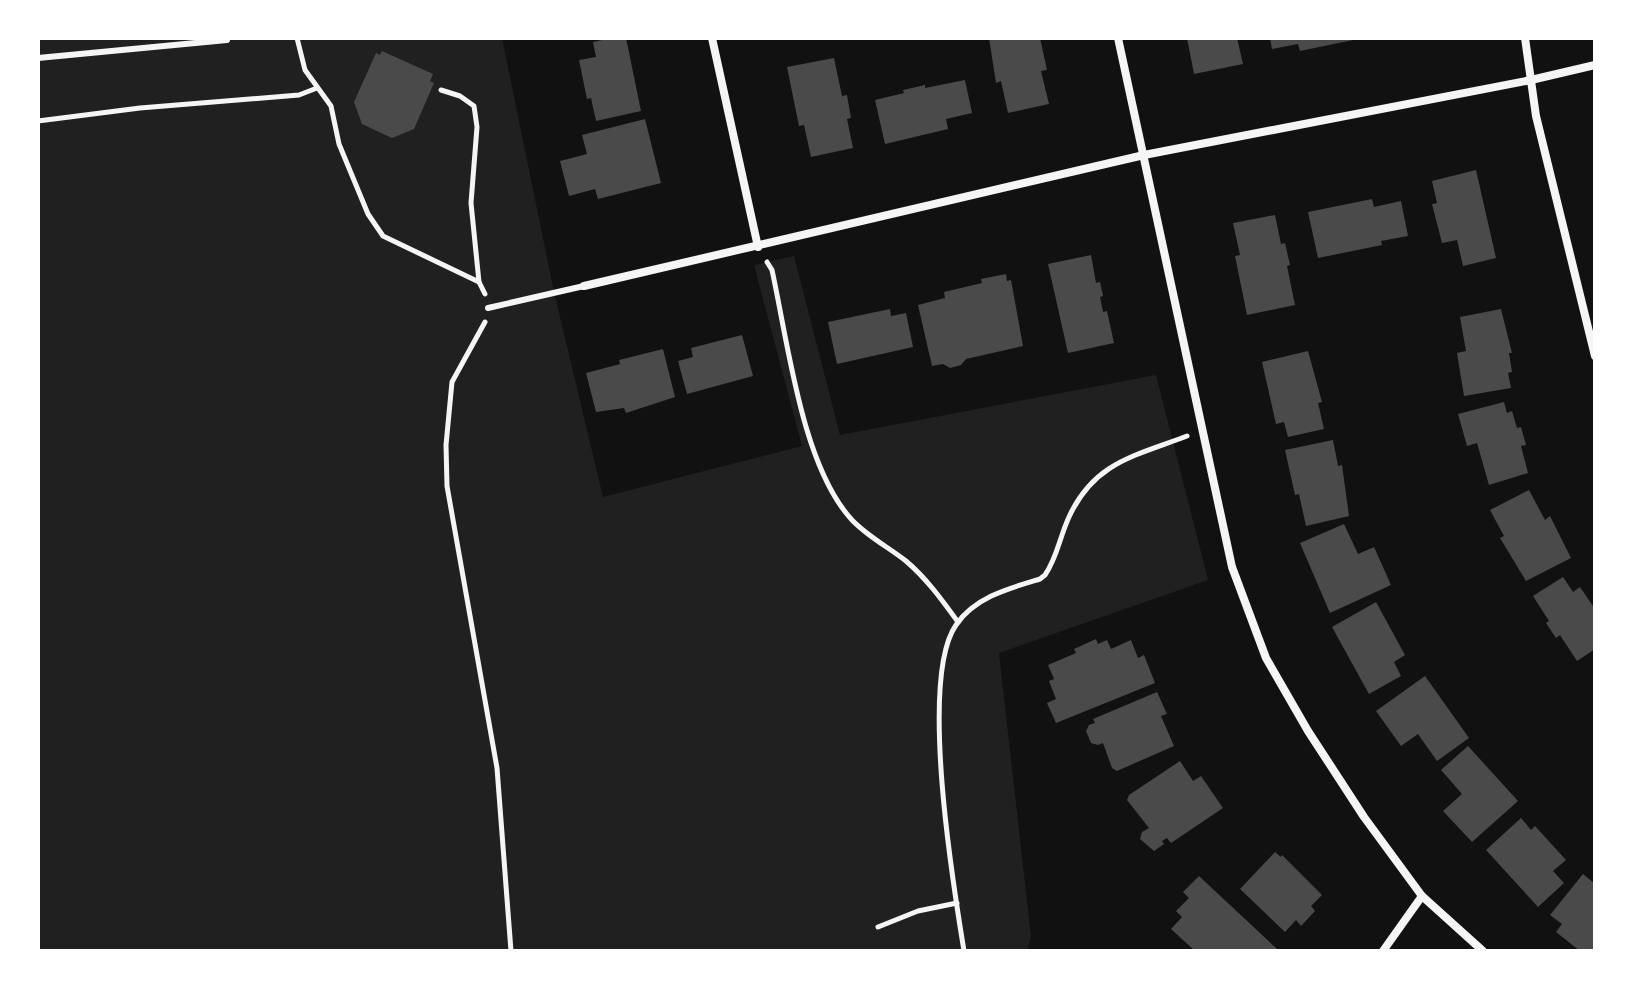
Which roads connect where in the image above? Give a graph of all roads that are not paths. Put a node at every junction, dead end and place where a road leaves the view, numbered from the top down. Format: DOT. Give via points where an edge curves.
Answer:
graph roads {
  1 [pos="227,38"];
  2 [pos="712,38"];
  3 [pos="1118,38"];
  4 [pos="1525,38"];
  5 [pos="38,58"];
  6 [pos="1595,65"];
  7 [pos="1531,80"];
  8 [pos="1144,155"];
  9 [pos="758,247"];
  10 [pos="584,286"];
  11 [pos="488,308"];
  12 [pos="1595,356"];
  13 [pos="1422,896"];
  14 [pos="1383,951"];
  15 [pos="1483,951"];
  1 -- 5 [label="lane"];
  2 -- 9 [label="street"];
  3 -- 8 [label="street"];
  4 -- 7 [label="street"];
  6 -- 7 [label="street"];
  7 -- 8 [label="street"];
  7 -- 12 [label="street"];
  8 -- 9 [label="street"];
  8 -- 13 [label="street" via="1232,567 1266,658 1364,817"];
  9 -- 10 [label="street"];
  10 -- 11 [label="lane"];
  13 -- 14 [label="street"];
  13 -- 15 [label="street"];
}
